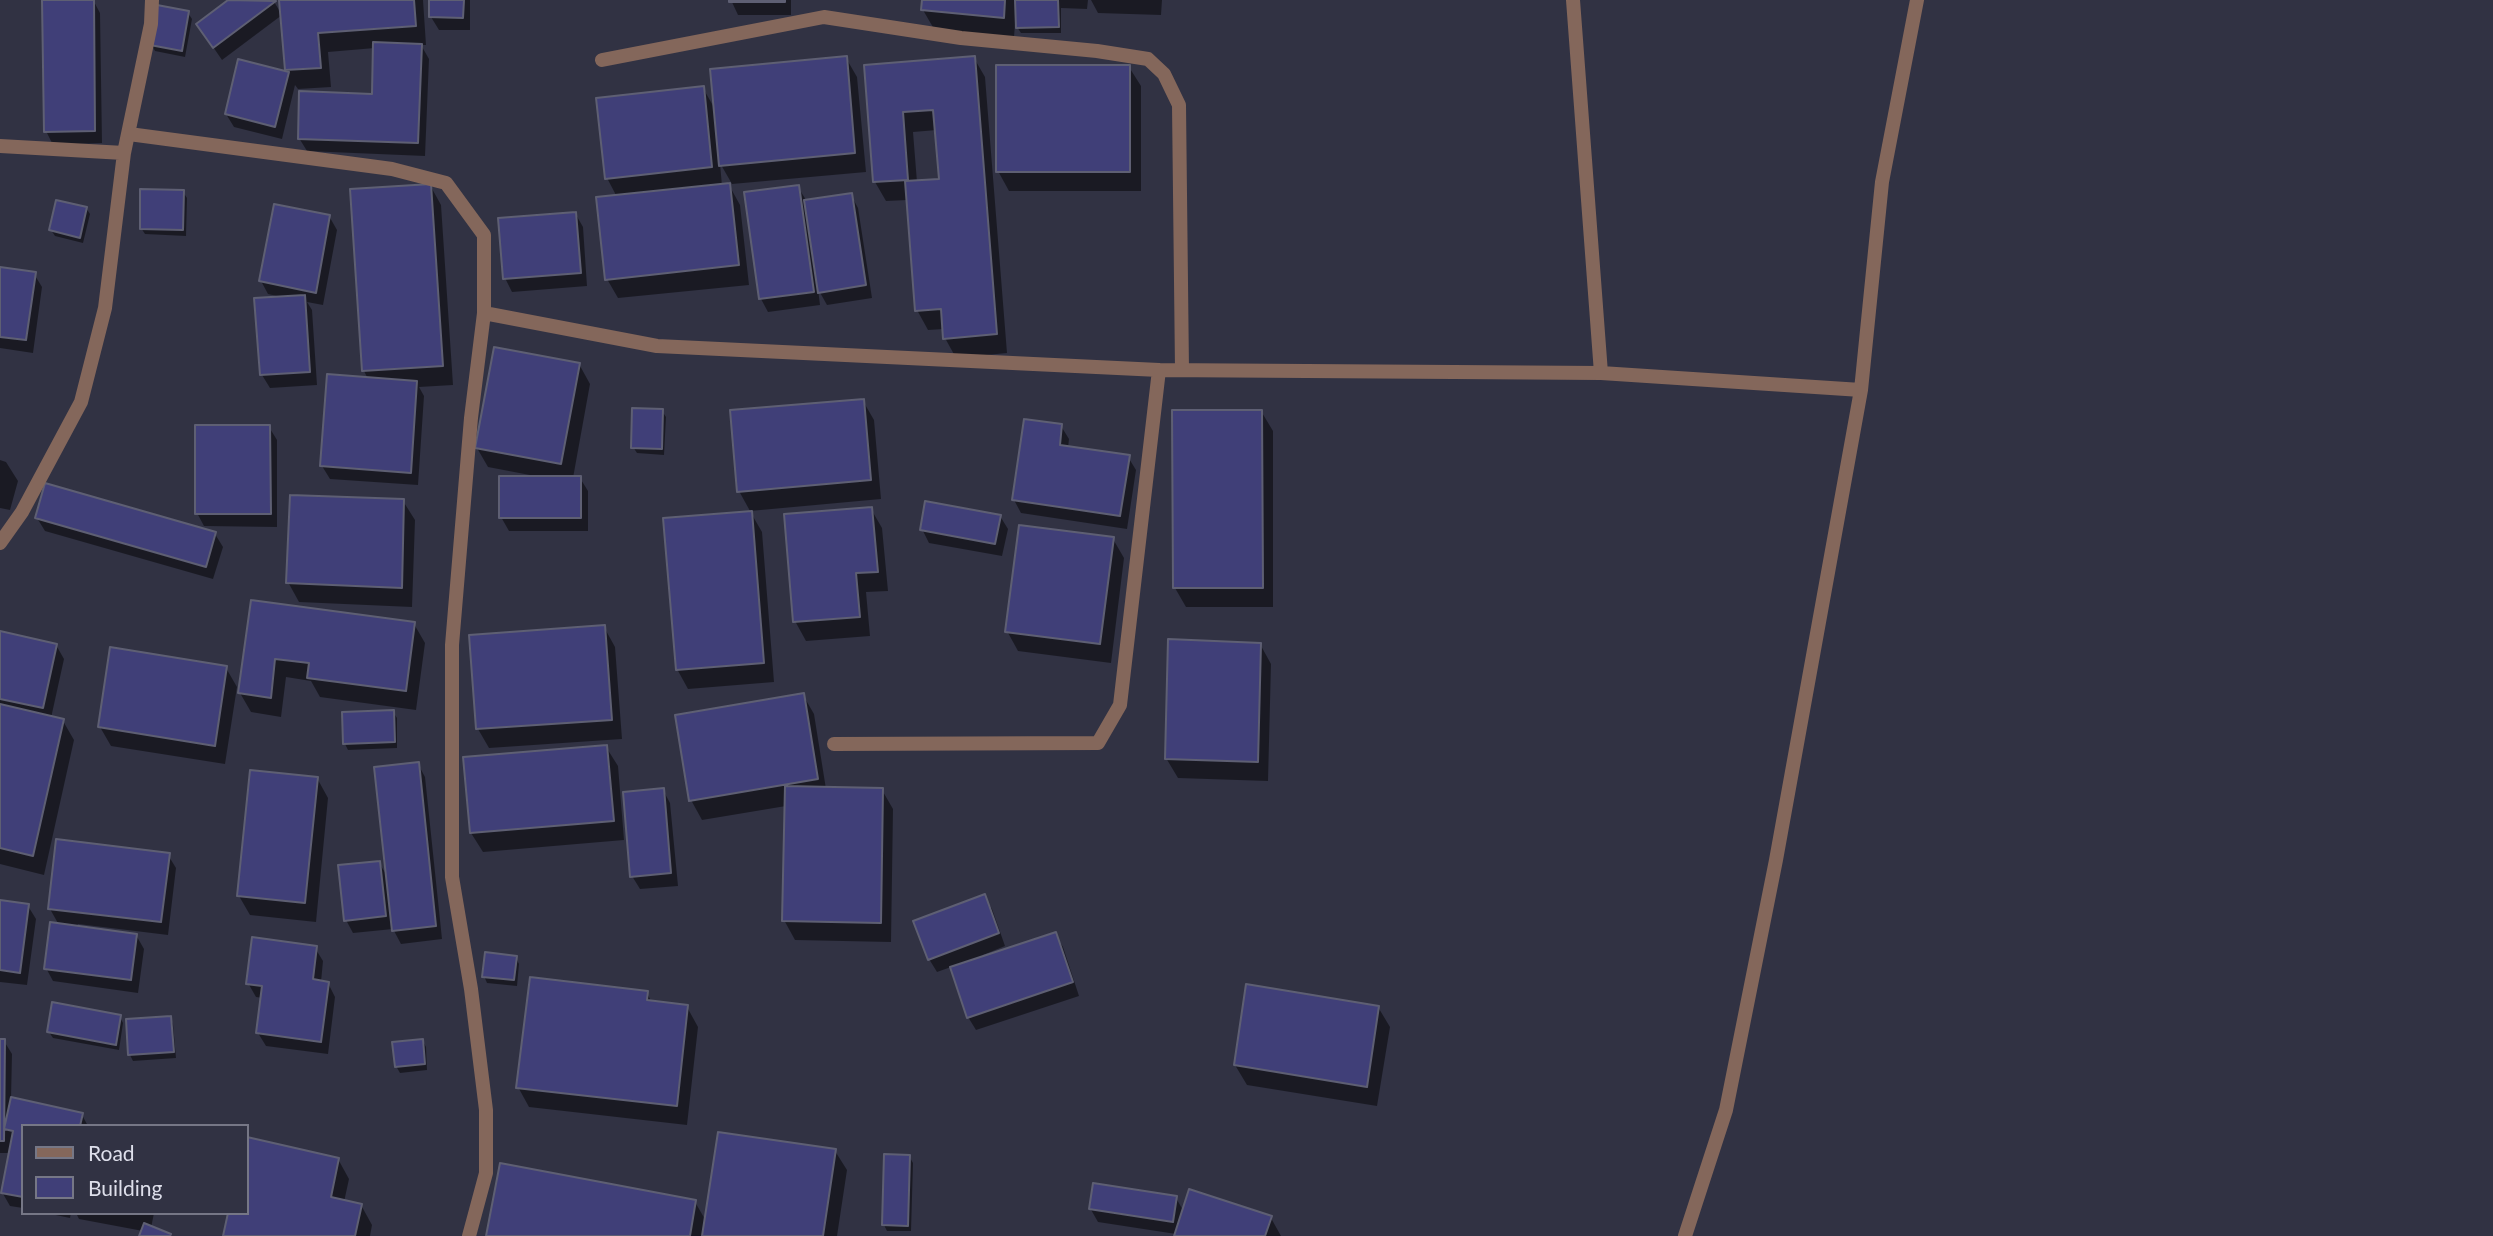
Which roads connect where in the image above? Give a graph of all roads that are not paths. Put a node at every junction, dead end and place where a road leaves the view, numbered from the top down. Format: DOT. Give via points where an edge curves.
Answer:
graph roads {
  1 [pos="152,0"];
  2 [pos="1573,0"];
  3 [pos="1917,0"];
  4 [pos="602,60"];
  5 [pos="129,134"];
  6 [pos="0,145"];
  7 [pos="124,153"];
  8 [pos="484,313"];
  9 [pos="1159,370"];
  10 [pos="1182,370"];
  11 [pos="1601,373"];
  12 [pos="1861,390"];
  13 [pos="0,543"];
  14 [pos="834,744"];
  15 [pos="470,1236"];
  16 [pos="1685,1236"];
  1 -- 5 [label="street"];
  2 -- 11 [label="street"];
  3 -- 12 [label="street" via="1882,182"];
  4 -- 10 [label="street" via="824,17 1148,59 1164,75 1179,105"];
  5 -- 7 [label="street"];
  5 -- 8 [label="street" via="392,169 446,183 484,235"];
  6 -- 7 [label="street"];
  7 -- 13 [label="street" via="105,308 81,401 22,512"];
  8 -- 9 [label="street" via="657,346"];
  8 -- 15 [label="street" via="452,645 452,877 486,1111 486,1173"];
  9 -- 10 [label="street"];
  9 -- 14 [label="street" via="1120,705 1098,743"];
  10 -- 11 [label="street"];
  11 -- 12 [label="street"];
  12 -- 16 [label="street" via="1726,1110"];
}
